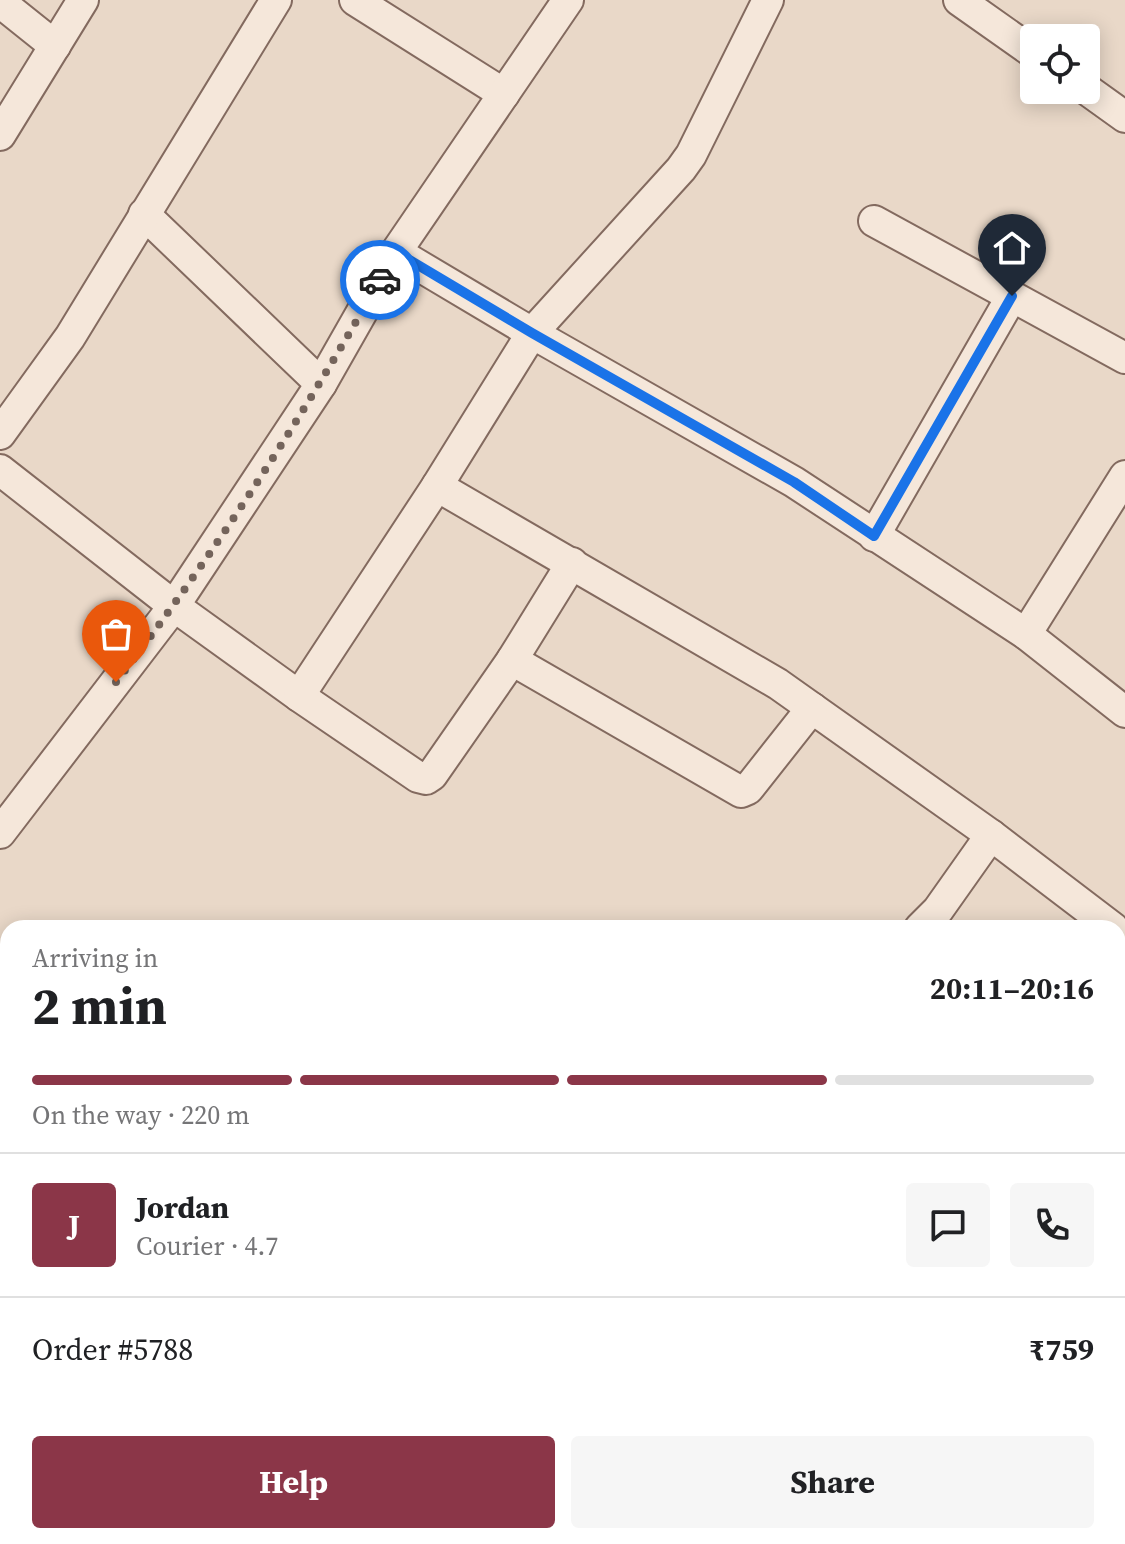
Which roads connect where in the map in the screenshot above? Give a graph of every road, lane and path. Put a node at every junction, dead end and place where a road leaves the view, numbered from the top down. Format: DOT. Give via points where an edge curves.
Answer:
graph roads {
  1 [pos="83,0"];
  2 [pos="276,0"];
  3 [pos="355,0"];
  4 [pos="568,0"];
  5 [pos="768,0"];
  6 [pos="959,0"];
  7 [pos="0,2"];
  8 [pos="1020,43"];
  9 [pos="55,46"];
  10 [pos="504,94"];
  11 [pos="1100,99"];
  12 [pos="1125,117"];
  13 [pos="0,135"];
  14 [pos="144,214"];
  15 [pos="874,221"];
  16 [pos="396,252"];
  17 [pos="1012,296"];
  18 [pos="532,333"];
  19 [pos="1125,358"];
  20 [pos="321,384"];
  21 [pos="0,434"];
  22 [pos="5,484"];
  23 [pos="437,486"];
  24 [pos="1121,494"];
  25 [pos="874,536"];
  26 [pos="572,563"];
  27 [pos="174,606"];
  28 [pos="1026,634"];
  29 [pos="512,660"];
  30 [pos="299,696"];
  31 [pos="812,708"];
  32 [pos="1125,712"];
  33 [pos="0,833"];
  34 [pos="991,835"];
  35 [pos="1073,916"];
  36 [pos="929,920"];
  1 -- 9 [label="street"];
  2 -- 14 [label="street"];
  3 -- 10 [label="street"];
  4 -- 10 [label="street"];
  5 -- 18 [label="street" via="681,169"];
  6 -- 8 [label="street"];
  7 -- 9 [label="street"];
  9 -- 13 [label="street"];
  10 -- 16 [label="street"];
  11 -- 12 [label="street"];
  14 -- 20 [label="street"];
  14 -- 21 [label="street" via="70,337"];
  15 -- 17 [label="street"];
  16 -- 18 [label="street"];
  16 -- 20 [label="street"];
  17 -- 19 [label="street"];
  17 -- 25 [label="street"];
  18 -- 23 [label="street"];
  18 -- 25 [label="street" via="794,482"];
  20 -- 27 [label="street"];
  22 -- 27 [label="street"];
  23 -- 26 [label="street"];
  23 -- 30 [label="street"];
  24 -- 28 [label="street"];
  25 -- 28 [label="street"];
  26 -- 29 [label="street"];
  26 -- 31 [label="street"];
  27 -- 30 [label="street"];
  27 -- 33 [label="street"];
  28 -- 32 [label="street"];
  29 -- 30 [label="street" via="426,779"];
  29 -- 31 [label="street" via="741,792"];
  31 -- 34 [label="street"];
  34 -- 35 [label="street"];
  34 -- 36 [label="street"];
}
